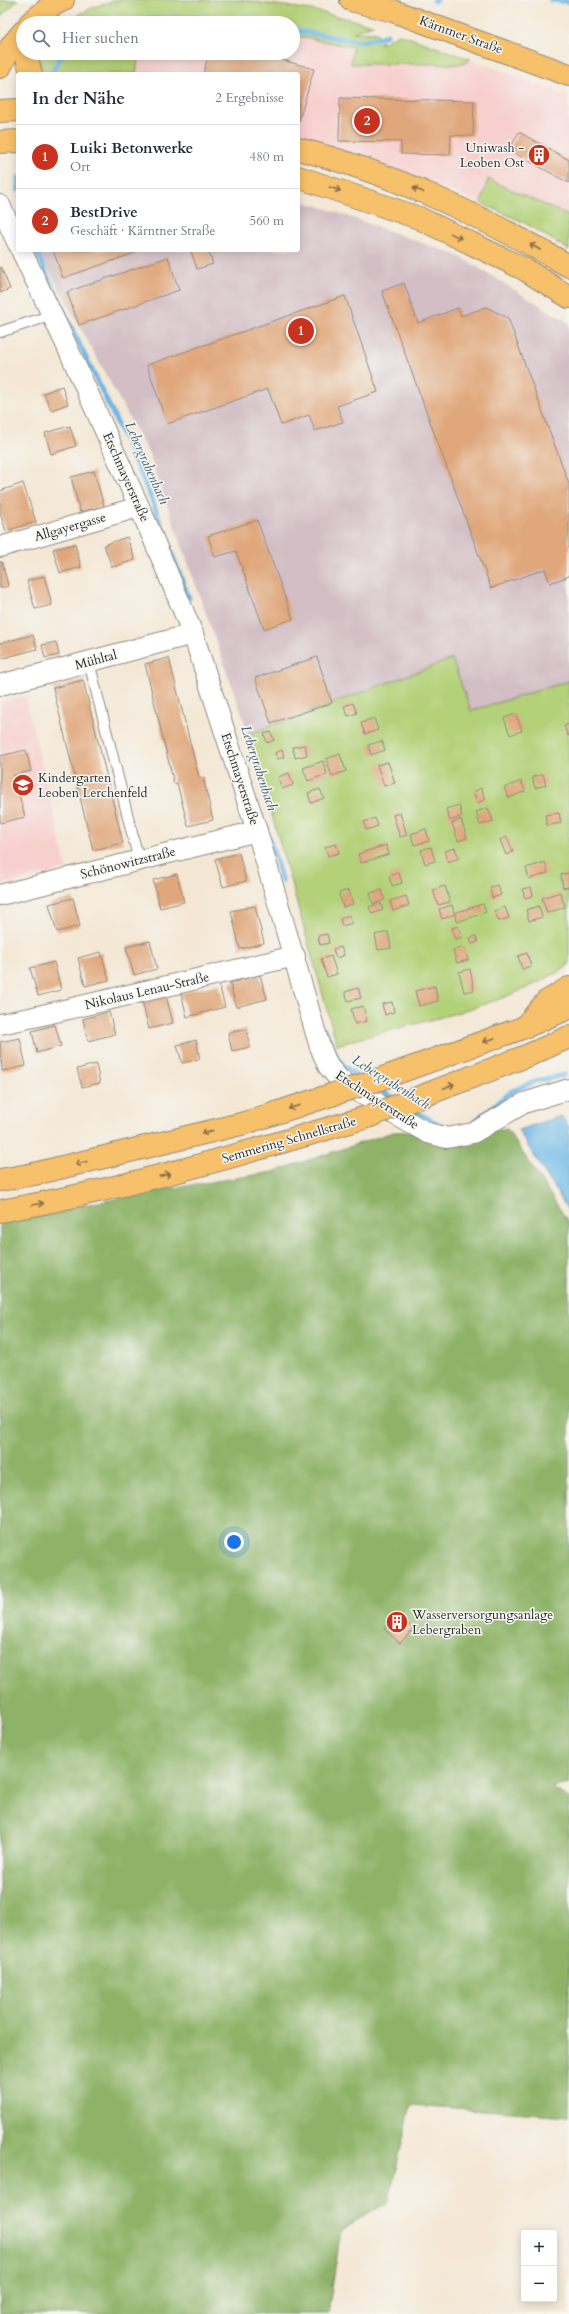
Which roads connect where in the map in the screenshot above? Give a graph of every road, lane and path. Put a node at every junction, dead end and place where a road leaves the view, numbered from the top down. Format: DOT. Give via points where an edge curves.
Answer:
graph roads {
  1 [pos="62,0"];
  2 [pos="351,0"];
  3 [pos="39,16"];
  4 [pos="16,40"];
  5 [pos="28,60"];
  6 [pos="0,67"];
  7 [pos="31,72"];
  8 [pos="569,75"];
  9 [pos="16,110"];
  10 [pos="0,111"];
  11 [pos="16,141"];
  12 [pos="0,142"];
  13 [pos="300,150"];
  14 [pos="300,178"];
  15 [pos="0,205"];
  16 [pos="16,240"];
  17 [pos="22,252"];
  18 [pos="569,266"];
  19 [pos="569,297"];
  20 [pos="52,315"];
  21 [pos="0,332"];
  22 [pos="140,507"];
  23 [pos="0,547"];
  24 [pos="193,634"];
  25 [pos="89,662"];
  26 [pos="0,685"];
  27 [pos="257,831"];
  28 [pos="139,861"];
  29 [pos="0,896"];
  30 [pos="295,956"];
  31 [pos="569,988"];
  32 [pos="569,1008"];
  33 [pos="0,1024"];
  34 [pos="525,1027"];
  35 [pos="569,1037"];
  36 [pos="569,1088"];
  37 [pos="0,1180"];
  38 [pos="0,1211"];
  1 -- 3 [label="main road"];
  2 -- 8 [label="main road, Kärntner Straße" via="393,10"];
  4 -- 6 [label="main road"];
  5 -- 7 [label="main road"];
  9 -- 10 [label="main road"];
  11 -- 12 [label="main road"];
  18 -- 13 [label="main road, one-way" via="497,225 415,188"];
  14 -- 19 [label="main road, one-way" via="419,218 524,269"];
  15 -- 16 [label="street"];
  17 -- 20 [label="street, Etschmayerstraße"];
  20 -- 21 [label="lane"];
  20 -- 22 [label="street, Etschmayerstraße"];
  22 -- 23 [label="street, Allgayergasse"];
  22 -- 24 [label="street, Etschmayerstraße"];
  24 -- 25 [label="street, Mühltal"];
  24 -- 27 [label="street, Etschmayerstraße"];
  25 -- 26 [label="street, Mühltal"];
  25 -- 28 [label="lane"];
  27 -- 28 [label="street, Schönowitzstraße"];
  27 -- 30 [label="street, Etschmayerstraße"];
  28 -- 29 [label="street, Schönowitzstraße"];
  30 -- 33 [label="street, Nikolaus Lenau-Straße"];
  30 -- 36 [label="street, Etschmayerstraße" via="319,1044 333,1073 394,1114 428,1133 447,1138 462,1137 524,1103"];
  31 -- 34 [label="main road" via="546,1002"];
  32 -- 34 [label="main road"];
  34 -- 37 [label="main road, one-way, bridge" via="380,1079 245,1122"];
  38 -- 35 [label="main road, Semmering Schnellstraße, one-way, bridge" via="55,1201 186,1170 367,1117 529,1055"];
}
